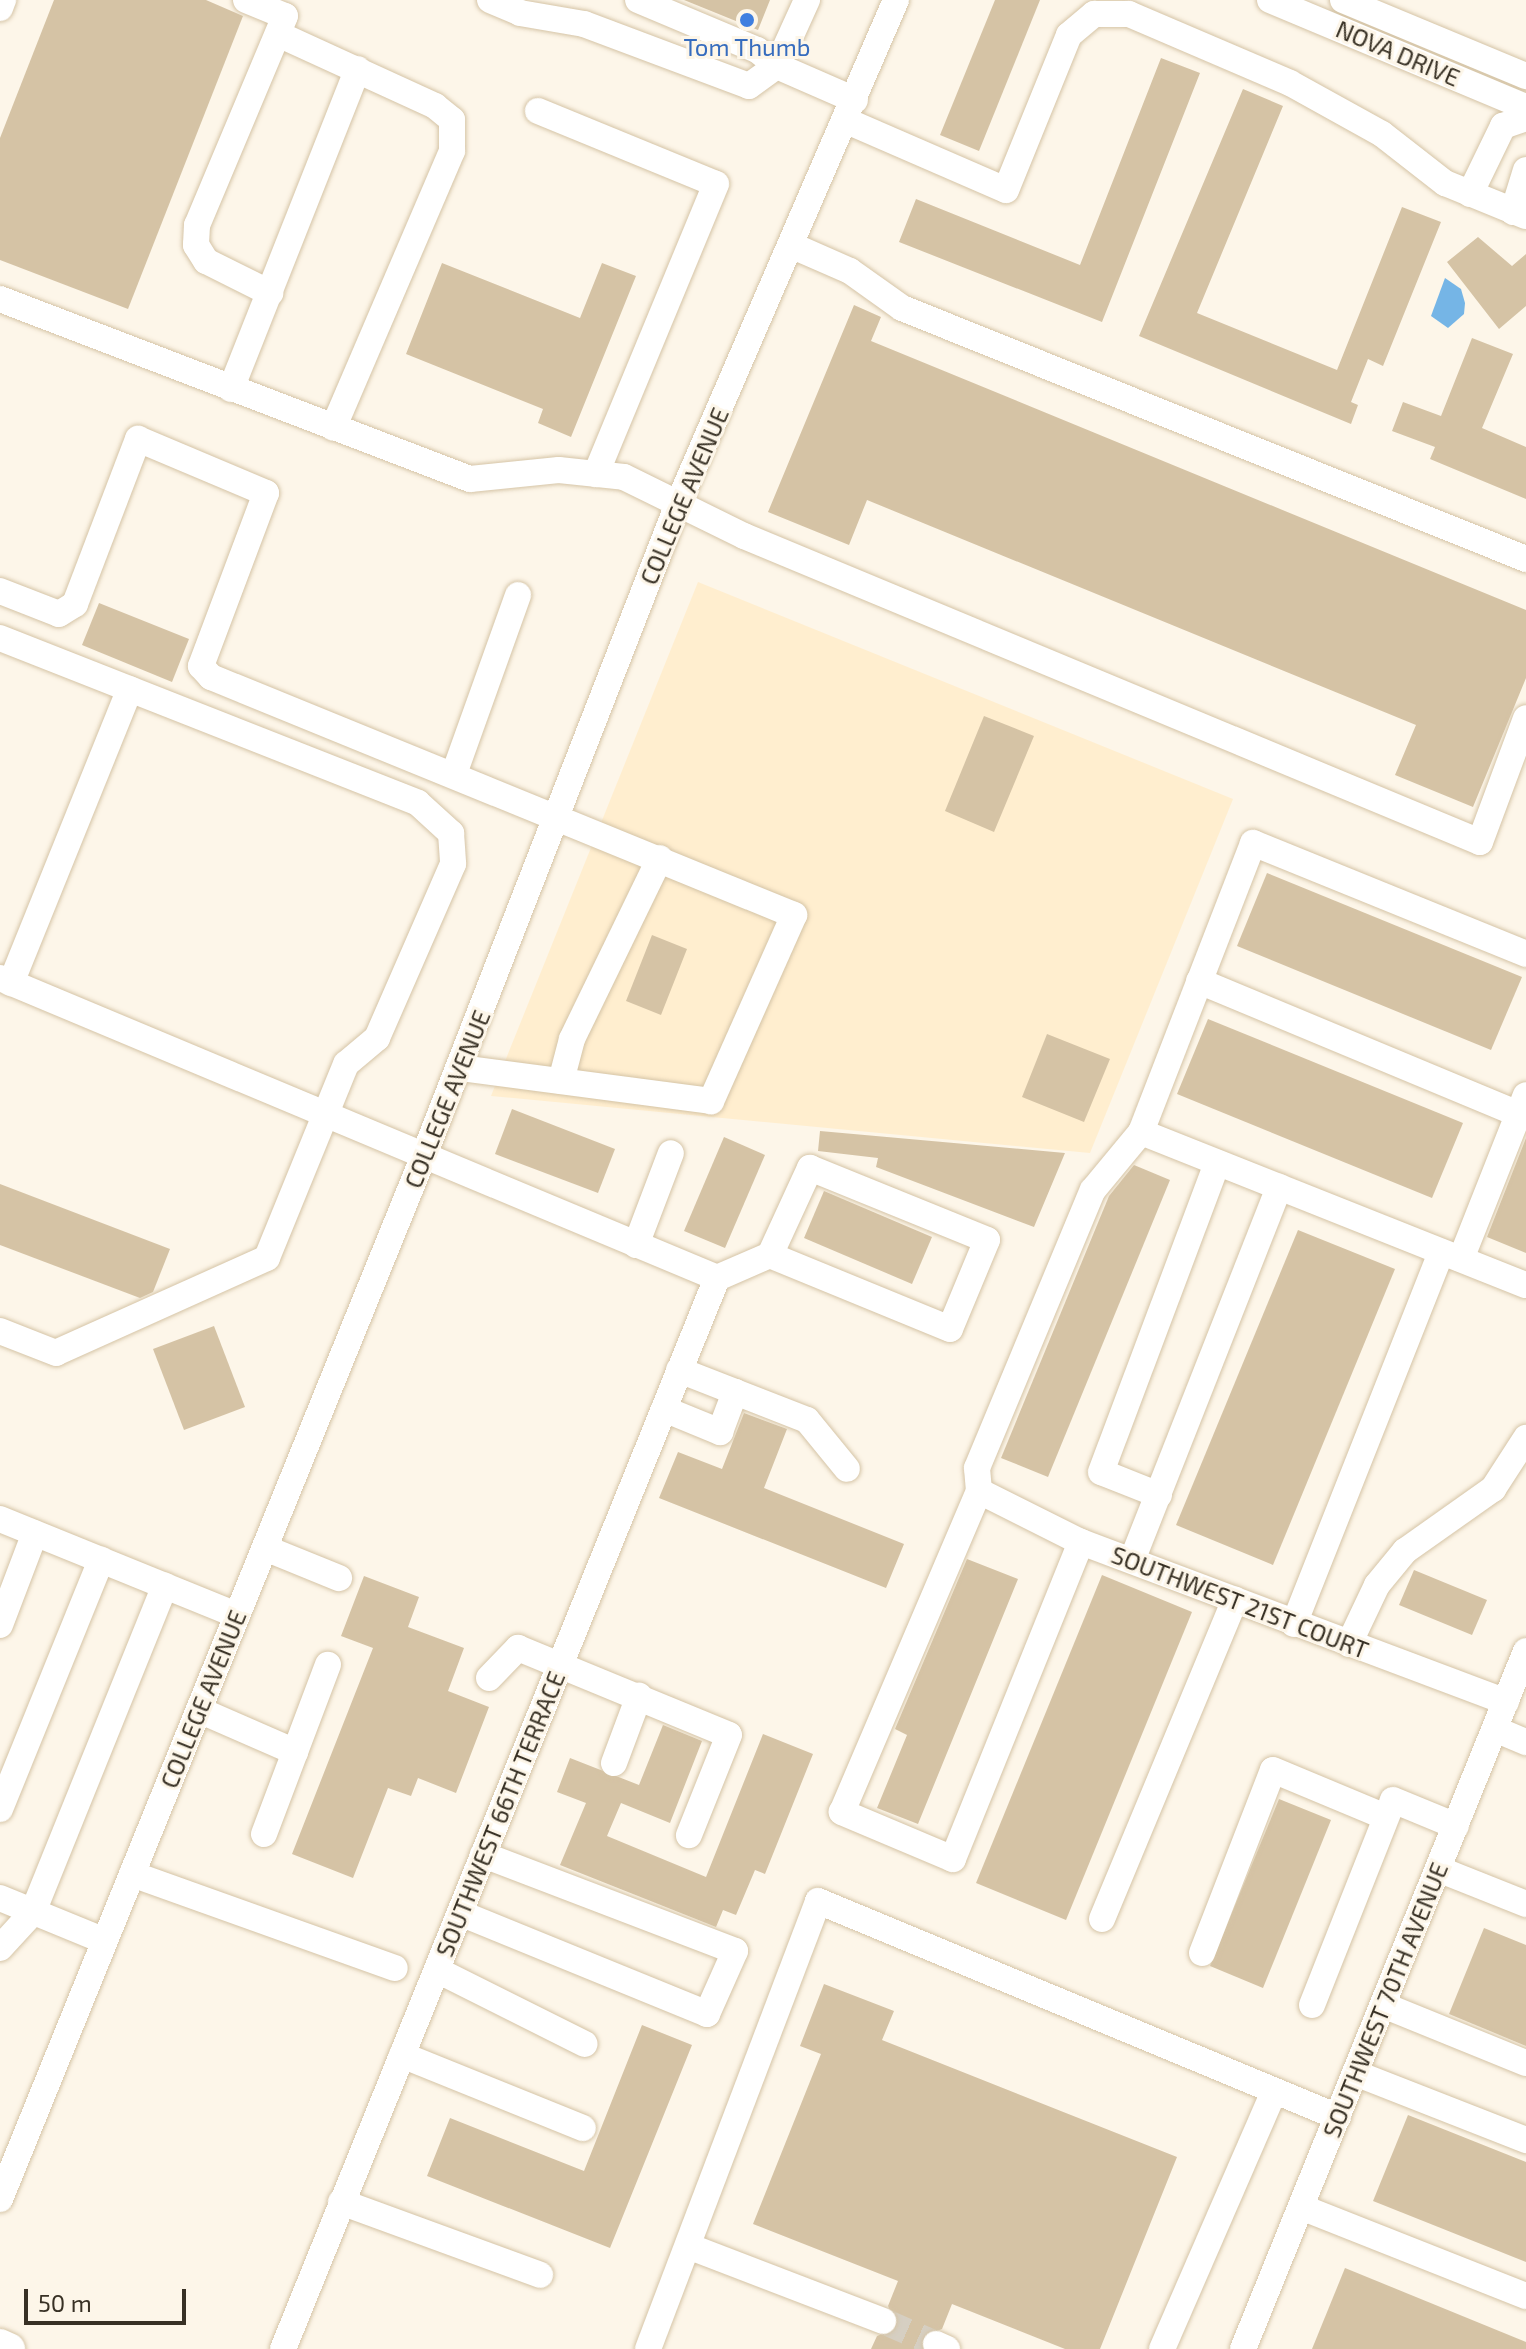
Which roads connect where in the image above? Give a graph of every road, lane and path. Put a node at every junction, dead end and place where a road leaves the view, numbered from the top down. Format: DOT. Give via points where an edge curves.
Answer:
graph roads {
  1 [pos="3,0"];
  2 [pos="246,0"];
  3 [pos="490,0"];
  4 [pos="807,0"];
  5 [pos="896,0"];
  6 [pos="1270,0"];
  7 [pos="654,3"];
  8 [pos="1358,3"];
  9 [pos="0,8"];
  10 [pos="278,34"];
  11 [pos="777,66"];
  12 [pos="358,69"];
  13 [pos="1526,76"];
  14 [pos="1526,107"];
  15 [pos="538,111"];
  16 [pos="851,111"];
  17 [pos="1526,118"];
  18 [pos="1526,170"];
  19 [pos="1470,194"];
  20 [pos="1519,214"];
  21 [pos="793,246"];
  22 [pos="270,293"];
  23 [pos="0,299"];
  24 [pos="231,389"];
  25 [pos="333,428"];
  26 [pos="596,474"];
  27 [pos="678,504"];
  28 [pos="1526,559"];
  29 [pos="0,591"];
  30 [pos="518,595"];
  31 [pos="0,638"];
  32 [pos="130,689"];
  33 [pos="1526,718"];
  34 [pos="454,774"];
  35 [pos="558,815"];
  36 [pos="660,858"];
  37 [pos="1526,954"];
  38 [pos="1199,981"];
  39 [pos="4,983"];
  40 [pos="459,1068"];
  41 [pos="561,1081"];
  42 [pos="1522,1105"];
  43 [pos="327,1117"];
  44 [pos="1141,1132"];
  45 [pos="671,1153"];
  46 [pos="423,1158"];
  47 [pos="1217,1163"];
  48 [pos="1279,1187"];
  49 [pos="636,1245"];
  50 [pos="770,1255"];
  51 [pos="1451,1256"];
  52 [pos="717,1278"];
  53 [pos="1526,1285"];
  54 [pos="0,1331"];
  55 [pos="679,1370"];
  56 [pos="735,1392"];
  57 [pos="664,1409"];
  58 [pos="1526,1438"];
  59 [pos="847,1469"];
  60 [pos="979,1491"];
  61 [pos="1159,1495"];
  62 [pos="0,1519"];
  63 [pos="35,1533"];
  64 [pos="1081,1542"];
  65 [pos="265,1548"];
  66 [pos="1133,1558"];
  67 [pos="101,1560"];
  68 [pos="339,1578"];
  69 [pos="165,1586"];
  70 [pos="1235,1600"];
  71 [pos="237,1615"];
  72 [pos="1294,1624"];
  73 [pos="0,1625"];
  74 [pos="1349,1644"];
  75 [pos="1526,1651"];
  76 [pos="561,1662"];
  77 [pos="328,1665"];
  78 [pos="489,1678"];
  79 [pos="639,1696"];
  80 [pos="1506,1702"];
  81 [pos="199,1710"];
  82 [pos="1495,1729"];
  83 [pos="1526,1742"];
  84 [pos="295,1752"];
  85 [pos="614,1763"];
  86 [pos="0,1809"];
  87 [pos="1386,1817"];
  88 [pos="1456,1826"];
  89 [pos="264,1834"];
  90 [pos="689,1835"];
  91 [pos="483,1855"];
  92 [pos="1438,1869"];
  93 [pos="132,1874"];
  94 [pos="0,1898"];
  95 [pos="1526,1904"];
  96 [pos="33,1912"];
  97 [pos="460,1913"];
  98 [pos="1102,1919"];
  99 [pos="105,1941"];
  100 [pos="0,1948"];
  101 [pos="1202,1953"];
  102 [pos="395,1968"];
  103 [pos="437,1970"];
  104 [pos="1312,2005"];
  105 [pos="1383,2005"];
  106 [pos="585,2044"];
  107 [pos="402,2055"];
  108 [pos="1526,2063"];
  109 [pos="1355,2073"];
  110 [pos="1274,2091"];
  111 [pos="1338,2117"];
  112 [pos="583,2128"];
  113 [pos="1526,2140"];
  114 [pos="0,2199"];
  115 [pos="341,2202"];
  116 [pos="1301,2207"];
  117 [pos="688,2246"];
  118 [pos="540,2275"];
  119 [pos="1526,2296"];
  120 [pos="883,2321"];
  121 [pos="0,2345"];
  122 [pos="9,2349"];
  123 [pos="283,2349"];
  124 [pos="648,2349"];
  125 [pos="1162,2349"];
  126 [pos="1243,2349"];
  1 -- 9 [label="street"];
  2 -- 10 [label="street" via="285,16"];
  3 -- 11 [label="street" via="520,13 584,24 749,86"];
  4 -- 11 [label="street"];
  5 -- 16 [label="street, COLLEGE AVENUE"];
  6 -- 14 [label="street, NOVA DRIVE"];
  7 -- 11 [label="street" via="757,50"];
  8 -- 13 [label="street, NOVA DRIVE"];
  10 -- 12 [label="street"];
  10 -- 22 [label="street" via="197,225 196,245 206,261"];
  11 -- 16 [label="street"];
  12 -- 22 [label="street"];
  12 -- 25 [label="street" via="435,106 452,120 454,138"];
  15 -- 26 [label="street" via="716,184"];
  16 -- 19 [label="street" via="1006,190 1069,35 1094,14 1129,14 1290,83 1382,134 1445,183"];
  16 -- 21 [label="street, COLLEGE AVENUE"];
  17 -- 19 [label="street" via="1503,126"];
  18 -- 20 [label="street"];
  19 -- 20 [label="street"];
  21 -- 27 [label="street, COLLEGE AVENUE"];
  21 -- 28 [label="street" via="850,271 902,308"];
  22 -- 24 [label="street"];
  23 -- 24 [label="street"];
  24 -- 25 [label="street"];
  25 -- 26 [label="street" via="470,479 559,470"];
  26 -- 27 [label="street" via="624,477"];
  27 -- 33 [label="street" via="1480,842"];
  27 -- 35 [label="street, COLLEGE AVENUE"];
  29 -- 34 [label="street" via="59,614 75,604 138,439 266,493 201,666 211,677"];
  30 -- 34 [label="street"];
  31 -- 32 [label="street"];
  32 -- 39 [label="street"];
  32 -- 43 [label="street" via="418,803 451,833 453,864 377,1038 346,1064"];
  34 -- 35 [label="street"];
  35 -- 36 [label="street"];
  35 -- 40 [label="street, COLLEGE AVENUE"];
  36 -- 41 [label="street" via="572,1039"];
  36 -- 41 [label="street" via="794,915 718,1087 711,1101"];
  37 -- 38 [label="street" via="1253,843"];
  38 -- 42 [label="street"];
  38 -- 44 [label="street"];
  39 -- 43 [label="street"];
  40 -- 41 [label="street"];
  40 -- 46 [label="street, COLLEGE AVENUE"];
  42 -- 51 [label="street"];
  43 -- 46 [label="street"];
  43 -- 54 [label="street" via="267,1258 56,1353"];
  44 -- 47 [label="street"];
  44 -- 60 [label="street" via="1093,1190 977,1468"];
  45 -- 49 [label="street"];
  46 -- 49 [label="street"];
  46 -- 65 [label="street, COLLEGE AVENUE"];
  47 -- 48 [label="street"];
  47 -- 61 [label="street" via="1101,1472"];
  48 -- 51 [label="street"];
  48 -- 61 [label="street"];
  49 -- 52 [label="street"];
  50 -- 50 [label="street" via="810,1168 987,1240 950,1329"];
  50 -- 52 [label="street"];
  51 -- 53 [label="street"];
  51 -- 72 [label="street"];
  52 -- 55 [label="street, SOUTHWEST 66TH TERRACE"];
  55 -- 56 [label="street"];
  55 -- 57 [label="street, SOUTHWEST 66TH TERRACE"];
  56 -- 57 [label="street" via="720,1432"];
  56 -- 59 [label="street" via="807,1420"];
  57 -- 76 [label="street, SOUTHWEST 66TH TERRACE"];
  58 -- 74 [label="street" via="1493,1489 1405,1551 1377,1585"];
  60 -- 64 [label="street, SOUTHWEST 21ST COURT"];
  60 -- 64 [label="street" via="842,1812 953,1859"];
  61 -- 66 [label="street"];
  62 -- 63 [label="street"];
  63 -- 67 [label="street"];
  63 -- 73 [label="street"];
  64 -- 66 [label="street, SOUTHWEST 21ST COURT"];
  65 -- 68 [label="street"];
  65 -- 71 [label="street, COLLEGE AVENUE"];
  66 -- 70 [label="street, SOUTHWEST 21ST COURT"];
  67 -- 69 [label="street"];
  67 -- 86 [label="street"];
  69 -- 71 [label="street"];
  69 -- 96 [label="street"];
  70 -- 72 [label="street, SOUTHWEST 21ST COURT"];
  70 -- 98 [label="street"];
  71 -- 81 [label="street, COLLEGE AVENUE"];
  72 -- 74 [label="street, SOUTHWEST 21ST COURT"];
  74 -- 80 [label="street, SOUTHWEST 21ST COURT"];
  75 -- 80 [label="street, SOUTHWEST 70TH AVENUE"];
  76 -- 78 [label="street" via="518,1648"];
  76 -- 79 [label="street"];
  76 -- 91 [label="street, SOUTHWEST 66TH TERRACE"];
  77 -- 84 [label="street"];
  79 -- 85 [label="street"];
  79 -- 90 [label="street" via="729,1735"];
  80 -- 82 [label="street, SOUTHWEST 70TH AVENUE"];
  81 -- 84 [label="street"];
  81 -- 93 [label="street, COLLEGE AVENUE"];
  82 -- 83 [label="street"];
  82 -- 88 [label="street, SOUTHWEST 70TH AVENUE"];
  84 -- 89 [label="street"];
  87 -- 88 [label="street" via="1393,1800"];
  87 -- 101 [label="street" via="1273,1770"];
  87 -- 104 [label="street"];
  88 -- 92 [label="street, SOUTHWEST 70TH AVENUE"];
  91 -- 97 [label="street, SOUTHWEST 66TH TERRACE"];
  91 -- 97 [label="street" via="735,1951 707,2014"];
  92 -- 95 [label="street"];
  92 -- 105 [label="street, SOUTHWEST 70TH AVENUE"];
  93 -- 99 [label="street, COLLEGE AVENUE"];
  93 -- 102 [label="street"];
  94 -- 96 [label="street"];
  96 -- 99 [label="street"];
  96 -- 100 [label="street"];
  97 -- 103 [label="street, SOUTHWEST 66TH TERRACE"];
  99 -- 114 [label="street, COLLEGE AVENUE"];
  103 -- 106 [label="street"];
  103 -- 107 [label="street, SOUTHWEST 66TH TERRACE"];
  105 -- 108 [label="street"];
  105 -- 109 [label="street, SOUTHWEST 70TH AVENUE"];
  107 -- 112 [label="street"];
  107 -- 115 [label="street, SOUTHWEST 66TH TERRACE"];
  109 -- 111 [label="street, SOUTHWEST 70TH AVENUE"];
  109 -- 113 [label="street"];
  110 -- 111 [label="street"];
  110 -- 117 [label="street" via="818,1901"];
  110 -- 125 [label="street"];
  111 -- 116 [label="street, SOUTHWEST 70TH AVENUE"];
  115 -- 118 [label="street"];
  115 -- 123 [label="street, SOUTHWEST 66TH TERRACE"];
  116 -- 119 [label="street"];
  116 -- 126 [label="street, SOUTHWEST 70TH AVENUE"];
  117 -- 120 [label="street"];
  117 -- 124 [label="street"];
  121 -- 122 [label="main road"];
}
